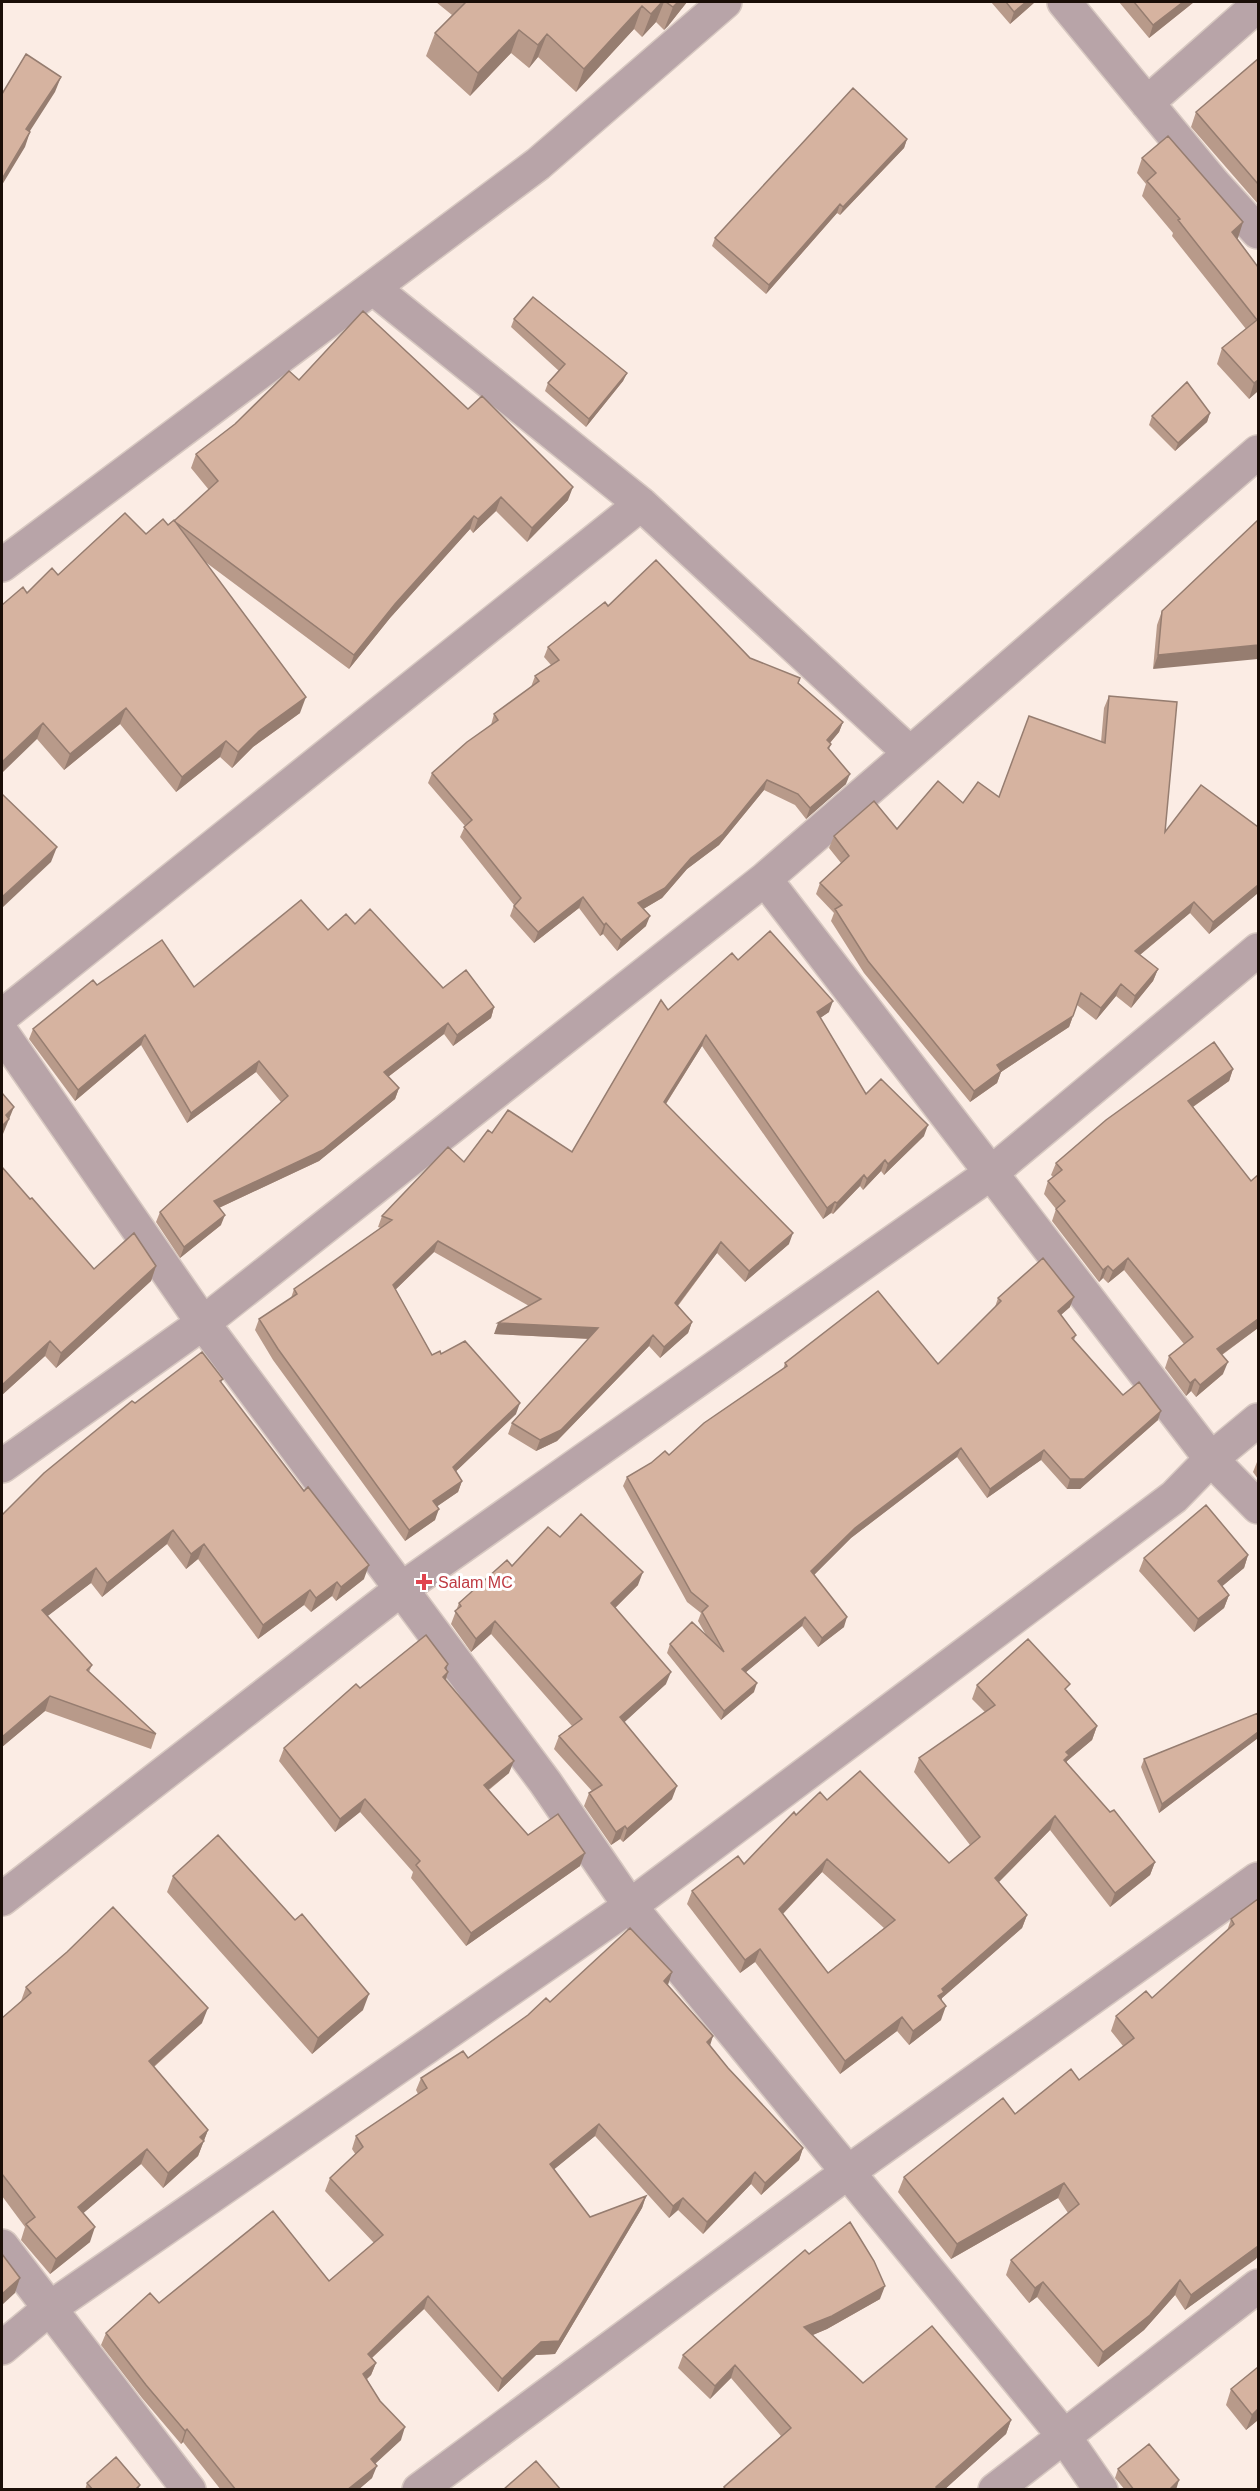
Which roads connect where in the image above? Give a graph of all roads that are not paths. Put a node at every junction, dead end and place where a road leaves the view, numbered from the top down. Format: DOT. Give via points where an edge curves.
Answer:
graph roads {
  1 [pos="725,2"];
  2 [pos="1064,2"];
  3 [pos="1258,5"];
  4 [pos="1147,103"];
  5 [pos="1258,232"];
  6 [pos="373,288"];
  7 [pos="1258,452"];
  8 [pos="641,504"];
  9 [pos="2,565"];
  10 [pos="910,753"];
  11 [pos="765,879"];
  12 [pos="1258,950"];
  13 [pos="2,1016"];
  14 [pos="2,1033"];
  15 [pos="991,1173"];
  16 [pos="203,1323"];
  17 [pos="1258,1420"];
  18 [pos="1211,1459"];
  19 [pos="2,1467"];
  20 [pos="1258,1507"];
  21 [pos="400,1590"];
  22 [pos="1258,1879"];
  23 [pos="2,1899"];
  24 [pos="630,1906"];
  25 [pos="848,2172"];
  26 [pos="2,2246"];
  27 [pos="1258,2286"];
  28 [pos="50,2308"];
  29 [pos="2,2348"];
  30 [pos="1063,2435"];
  31 [pos="189,2490"];
  32 [pos="419,2490"];
  33 [pos="995,2490"];
  34 [pos="1101,2490"];
  1 -- 6 [label="street" via="538,164"];
  2 -- 4 [label="street"];
  3 -- 4 [label="street"];
  4 -- 5 [label="street"];
  6 -- 8 [label="street"];
  6 -- 9 [label="street"];
  7 -- 10 [label="street"];
  8 -- 10 [label="street"];
  8 -- 13 [label="street"];
  10 -- 11 [label="street"];
  11 -- 15 [label="street"];
  11 -- 16 [label="street"];
  12 -- 15 [label="street"];
  14 -- 16 [label="street"];
  15 -- 18 [label="street"];
  15 -- 21 [label="street"];
  16 -- 19 [label="street"];
  16 -- 21 [label="street"];
  17 -- 18 [label="street"];
  18 -- 20 [label="street"];
  18 -- 24 [label="street" via="1174,1497"];
  21 -- 23 [label="street"];
  21 -- 24 [label="street" via="545,1782"];
  22 -- 25 [label="street"];
  24 -- 25 [label="street"];
  24 -- 28 [label="street"];
  25 -- 30 [label="street"];
  25 -- 32 [label="street"];
  26 -- 28 [label="street"];
  27 -- 30 [label="street"];
  28 -- 29 [label="street"];
  28 -- 31 [label="street"];
  30 -- 33 [label="street"];
  30 -- 34 [label="street"];
}
